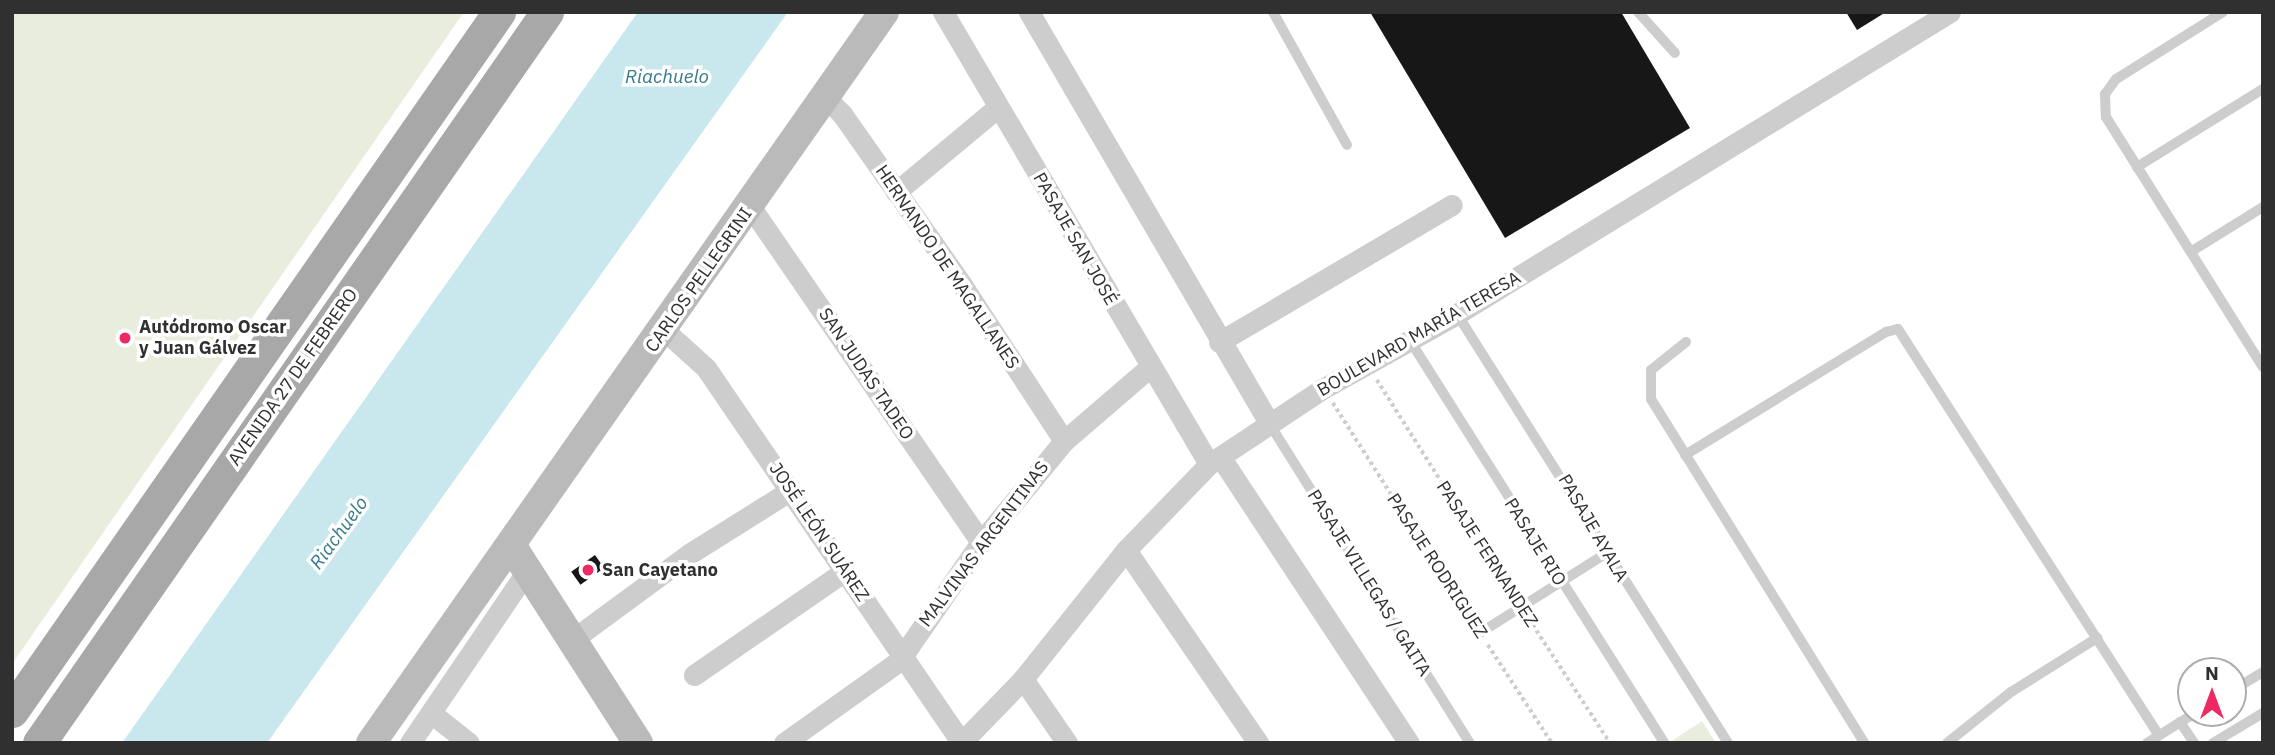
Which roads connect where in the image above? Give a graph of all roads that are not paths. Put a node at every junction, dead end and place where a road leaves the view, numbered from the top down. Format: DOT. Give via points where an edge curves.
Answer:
graph roads {
  1 [pos="499,12"];
  2 [pos="547,12"];
  3 [pos="884,12"];
  4 [pos="943,12"];
  5 [pos="1030,12"];
  6 [pos="1273,12"];
  7 [pos="1638,12"];
  8 [pos="1950,12"];
  9 [pos="2223,12"];
  10 [pos="1675,53"];
  11 [pos="2263,89"];
  12 [pos="825,97"];
  13 [pos="998,107"];
  14 [pos="1347,145"];
  15 [pos="2137,167"];
  16 [pos="896,192"];
  17 [pos="1452,205"];
  18 [pos="750,206"];
  19 [pos="2263,207"];
  20 [pos="2192,251"];
  21 [pos="1457,314"];
  22 [pos="664,330"];
  23 [pos="1409,340"];
  24 [pos="1219,342"];
  25 [pos="1686,342"];
  26 [pos="1150,367"];
  27 [pos="2263,367"];
  28 [pos="1269,423"];
  29 [pos="1064,441"];
  30 [pos="1685,455"];
  31 [pos="1215,461"];
  32 [pos="791,490"];
  33 [pos="981,542"];
  34 [pos="511,545"];
  35 [pos="1126,550"];
  36 [pos="1605,554"];
  37 [pos="527,571"];
  38 [pos="845,571"];
  39 [pos="1560,583"];
  40 [pos="1480,633"];
  41 [pos="2098,638"];
  42 [pos="572,640"];
  43 [pos="904,655"];
  44 [pos="2263,672"];
  45 [pos="694,675"];
  46 [pos="1023,679"];
  47 [pos="2247,682"];
  48 [pos="12,711"];
  49 [pos="431,713"];
  50 [pos="2263,713"];
  51 [pos="2177,724"];
  52 [pos="2183,727"];
  53 [pos="2159,735"];
  54 [pos="962,742"];
  55 [pos="39,743"];
  56 [pos="370,743"];
  57 [pos="410,743"];
  58 [pos="469,743"];
  59 [pos="638,743"];
  60 [pos="784,743"];
  61 [pos="1067,743"];
  62 [pos="1258,743"];
  63 [pos="1409,743"];
  64 [pos="1470,743"];
  65 [pos="1664,743"];
  66 [pos="1728,743"];
  67 [pos="1864,743"];
  68 [pos="1947,743"];
  69 [pos="2147,743"];
  70 [pos="2194,743"];
  71 [pos="2213,743"];
  1 -- 48 [label="main road"];
  2 -- 55 [label="main road, AVENIDA 27 DE FEBRERO"];
  3 -- 12 [label="main road, CARLOS PELLEGRINI"];
  4 -- 13 [label="street, PASAJE SAN JOSÉ"];
  5 -- 24 [label="street"];
  6 -- 14 [label="lane"];
  7 -- 10 [label="lane"];
  8 -- 21 [label="street, BOULEVARD MARÍA TERESA"];
  9 -- 15 [label="lane" via="2116,79 2105,94 2105,117"];
  11 -- 15 [label="lane"];
  12 -- 16 [label="street, HERNANDO DE MAGALLANES"];
  12 -- 18 [label="main road, CARLOS PELLEGRINI"];
  13 -- 16 [label="street"];
  13 -- 26 [label="street, PASAJE SAN JOSÉ"];
  15 -- 20 [label="lane"];
  16 -- 29 [label="street, HERNANDO DE MAGALLANES"];
  17 -- 24 [label="street"];
  18 -- 22 [label="main road, CARLOS PELLEGRINI"];
  18 -- 33 [label="street, SAN JUDAS TADEO"];
  19 -- 20 [label="lane"];
  20 -- 27 [label="lane"];
  21 -- 23 [label="street, BOULEVARD MARÍA TERESA"];
  21 -- 36 [label="lane, PASAJE AYALA" via="1566,481"];
  22 -- 32 [label="street, JOSÉ LEÓN SUÁREZ" via="706,368"];
  22 -- 34 [label="main road, CARLOS PELLEGRINI"];
  23 -- 28 [label="street, BOULEVARD MARÍA TERESA"];
  23 -- 39 [label="lane, PASAJE RIO"];
  24 -- 28 [label="street"];
  25 -- 30 [label="lane" via="1657,361 1648,382 1651,399"];
  26 -- 29 [label="street, MALVINAS ARGENTINAS"];
  26 -- 31 [label="street, PASAJE SAN JOSÉ"];
  28 -- 31 [label="street, BOULEVARD MARÍA TERESA"];
  28 -- 64 [label="lane, PASAJE VILLEGAS / GAITA"];
  29 -- 33 [label="street, MALVINAS ARGENTINAS"];
  30 -- 41 [label="lane" via="1886,331 1898,329"];
  30 -- 67 [label="lane"];
  31 -- 35 [label="street, BOULEVARD MARÍA TERESA"];
  31 -- 63 [label="street, PASAJE SAN JOSÉ"];
  32 -- 38 [label="street, JOSÉ LEÓN SUÁREZ"];
  32 -- 42 [label="street" via="689,554"];
  33 -- 43 [label="street, MALVINAS ARGENTINAS"];
  34 -- 37 [label="main road"];
  34 -- 56 [label="main road, CARLOS PELLEGRINI"];
  35 -- 46 [label="street, BOULEVARD MARÍA TERESA"];
  35 -- 62 [label="street"];
  36 -- 39 [label="lane"];
  36 -- 66 [label="lane, PASAJE AYALA"];
  37 -- 42 [label="main road"];
  37 -- 49 [label="street"];
  38 -- 43 [label="street, JOSÉ LEÓN SUÁREZ"];
  38 -- 45 [label="street"];
  39 -- 40 [label="lane"];
  39 -- 65 [label="lane, PASAJE RIO"];
  41 -- 53 [label="lane"];
  41 -- 68 [label="lane" via="2011,692"];
  42 -- 59 [label="main road"];
  43 -- 54 [label="street, JOSÉ LEÓN SUÁREZ"];
  43 -- 60 [label="street, MALVINAS ARGENTINAS"];
  44 -- 47 [label="lane"];
  46 -- 54 [label="street, BOULEVARD MARÍA TERESA"];
  46 -- 61 [label="street"];
  49 -- 57 [label="street"];
  49 -- 58 [label="street"];
  50 -- 71 [label="lane"];
  51 -- 53 [label="lane"];
  52 -- 70 [label="lane"];
  53 -- 69 [label="lane"];
}
